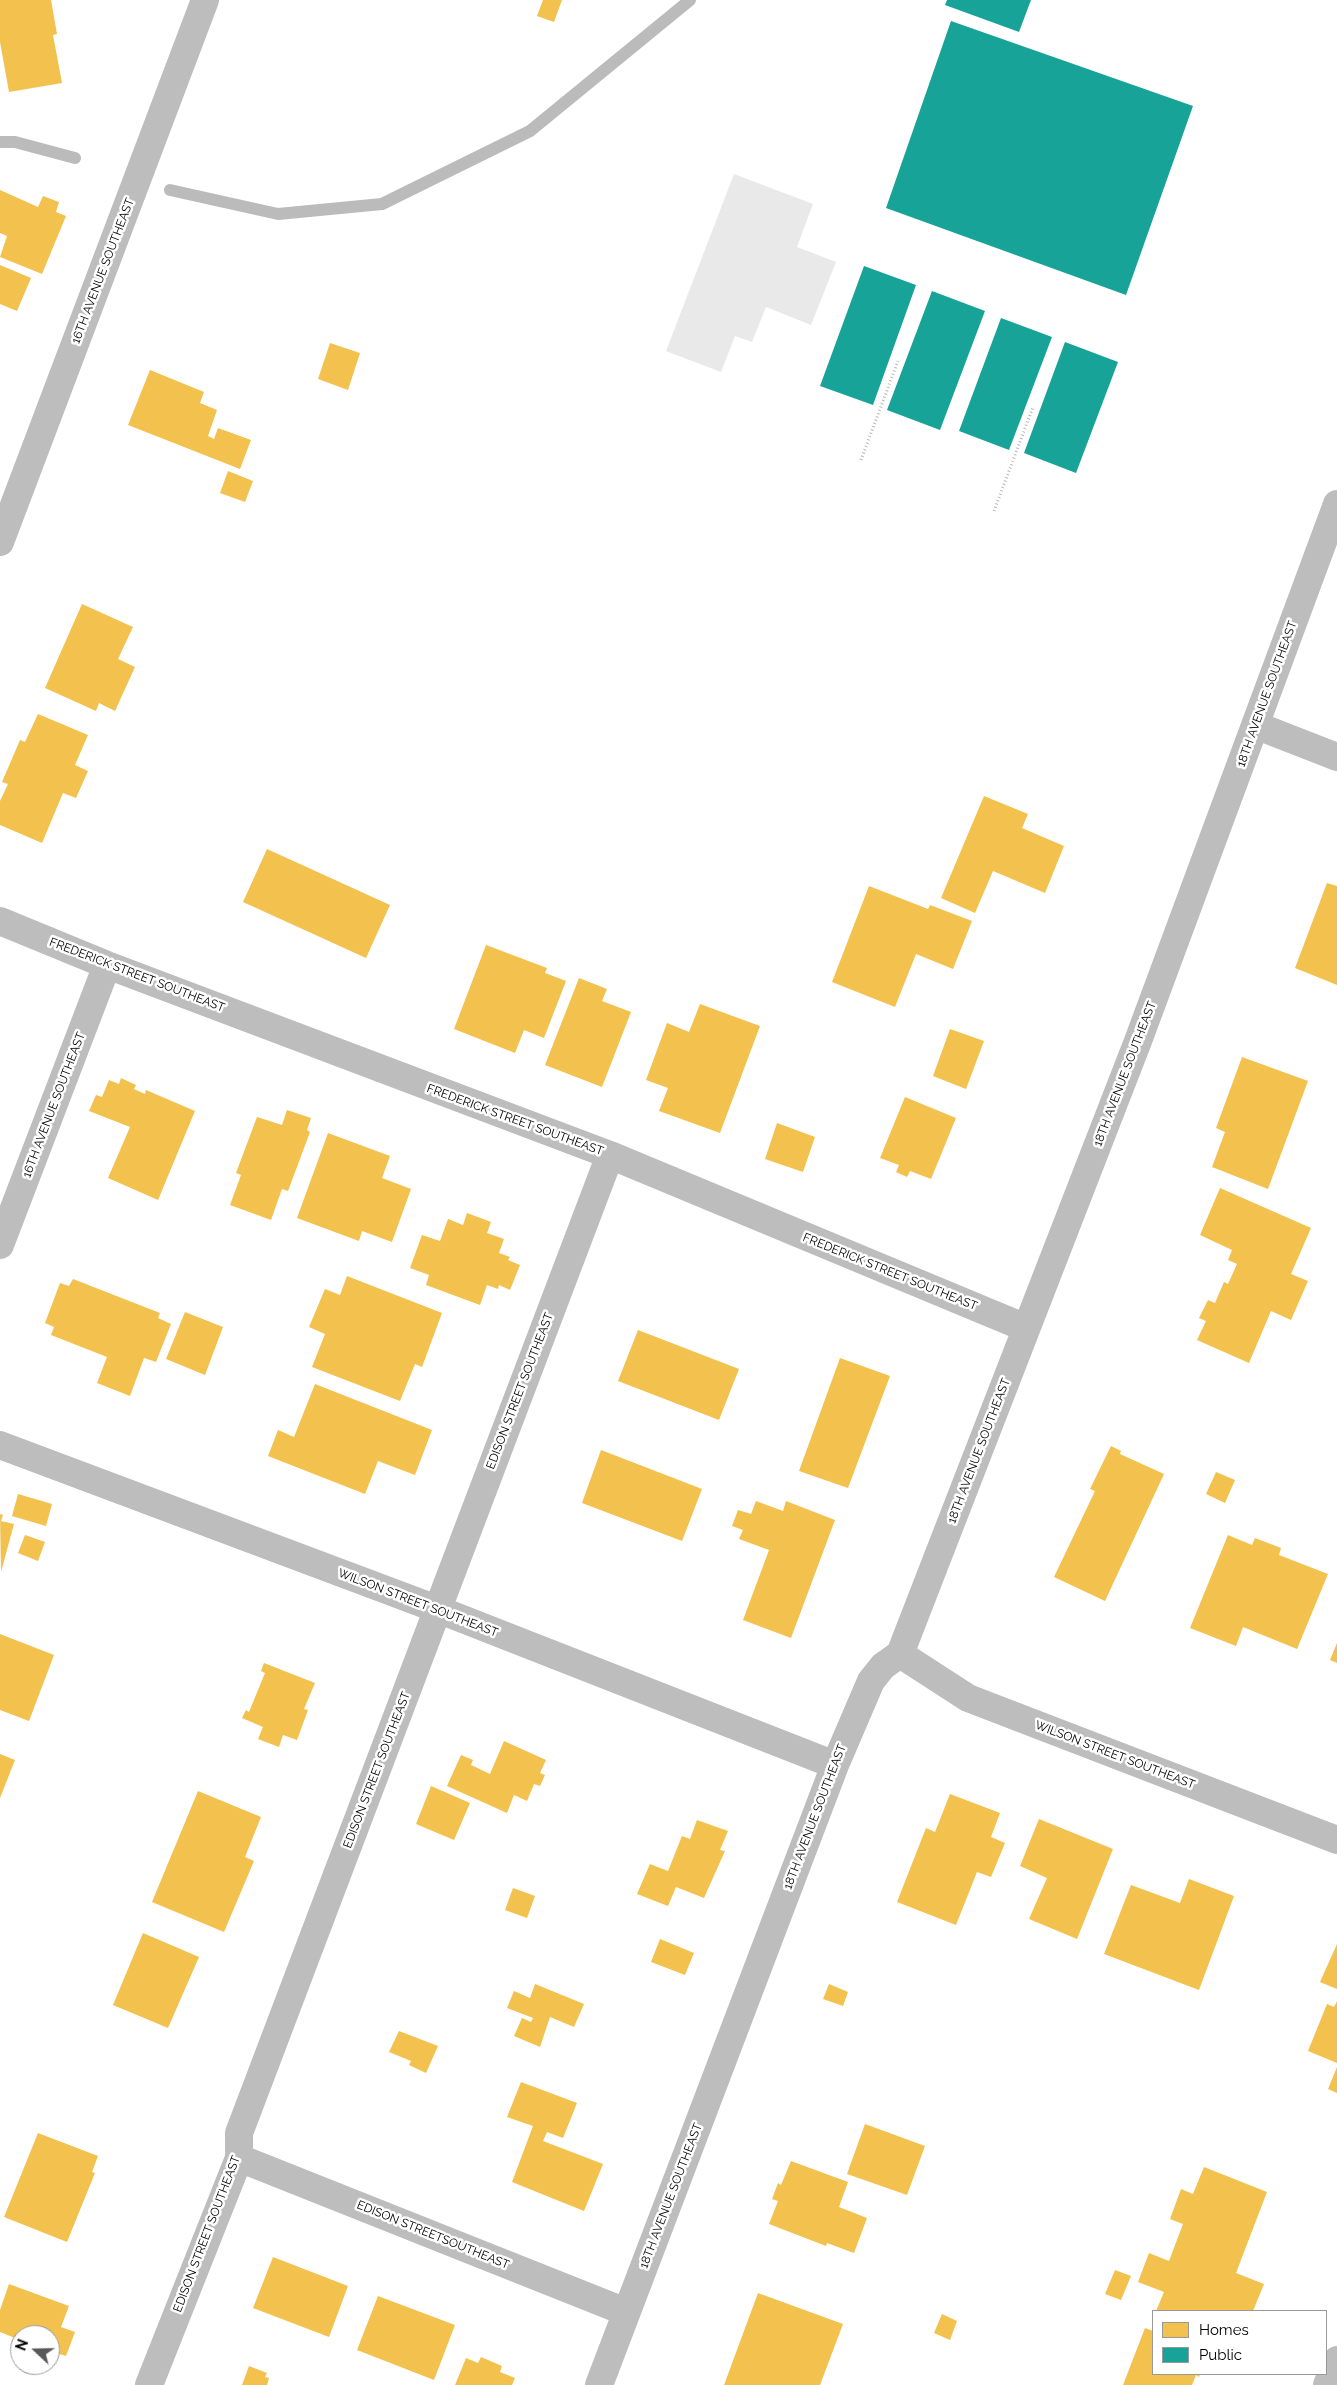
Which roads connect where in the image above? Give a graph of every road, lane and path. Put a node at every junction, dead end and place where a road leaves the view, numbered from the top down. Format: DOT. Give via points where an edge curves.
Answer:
graph roads {
  1 [pos="205,0"];
  2 [pos="898,361"];
  3 [pos="1033,407"];
  4 [pos="861,460"];
  5 [pos="1337,504"];
  6 [pos="994,511"];
  7 [pos="0,542"];
  8 [pos="1255,726"];
  9 [pos="1337,757"];
  10 [pos="0,921"];
  11 [pos="107,965"];
  12 [pos="610,1156"];
  13 [pos="0,1245"];
  14 [pos="1026,1328"];
  15 [pos="0,1445"];
  16 [pos="438,1610"];
  17 [pos="900,1654"];
  18 [pos="835,1765"];
  19 [pos="1337,1840"];
  20 [pos="239,2158"];
  21 [pos="626,2312"];
  22 [pos="1337,2360"];
  23 [pos="149,2385"];
  24 [pos="599,2385"];
  25 [pos="1327,2385"];
  1 -- 7 [label="street, 16TH AVENUE SOUTHEAST"];
  2 -- 4 [label="path"];
  3 -- 6 [label="path"];
  5 -- 8 [label="street, 18TH AVENUE SOUTHEAST"];
  8 -- 9 [label="street"];
  8 -- 14 [label="street, 18TH AVENUE SOUTHEAST" via="1138,1041"];
  10 -- 11 [label="street, FREDERICK STREET SOUTHEAST"];
  11 -- 12 [label="street, FREDERICK STREET SOUTHEAST"];
  11 -- 13 [label="street, 16TH AVENUE SOUTHEAST"];
  12 -- 14 [label="street, FREDERICK STREET SOUTHEAST"];
  12 -- 16 [label="street, EDISON STREET SOUTHEAST"];
  14 -- 17 [label="street, 18TH AVENUE SOUTHEAST"];
  15 -- 16 [label="street, WILSON STREET SOUTHEAST"];
  16 -- 18 [label="street, WILSON STREET SOUTHEAST"];
  16 -- 20 [label="street, EDISON STREET SOUTHEAST" via="239,2133"];
  17 -- 18 [label="street, 18TH AVENUE SOUTHEAST" via="883,1666 871,1681"];
  17 -- 19 [label="street, WILSON STREET SOUTHEAST" via="968,1698"];
  18 -- 21 [label="street, 18TH AVENUE SOUTHEAST"];
  20 -- 21 [label="street, EDISON STREETSOUTHEAST"];
  20 -- 23 [label="street, EDISON STREET SOUTHEAST"];
  21 -- 24 [label="street, 18TH AVENUE SOUTHEAST"];
  22 -- 25 [label="street"];
}
